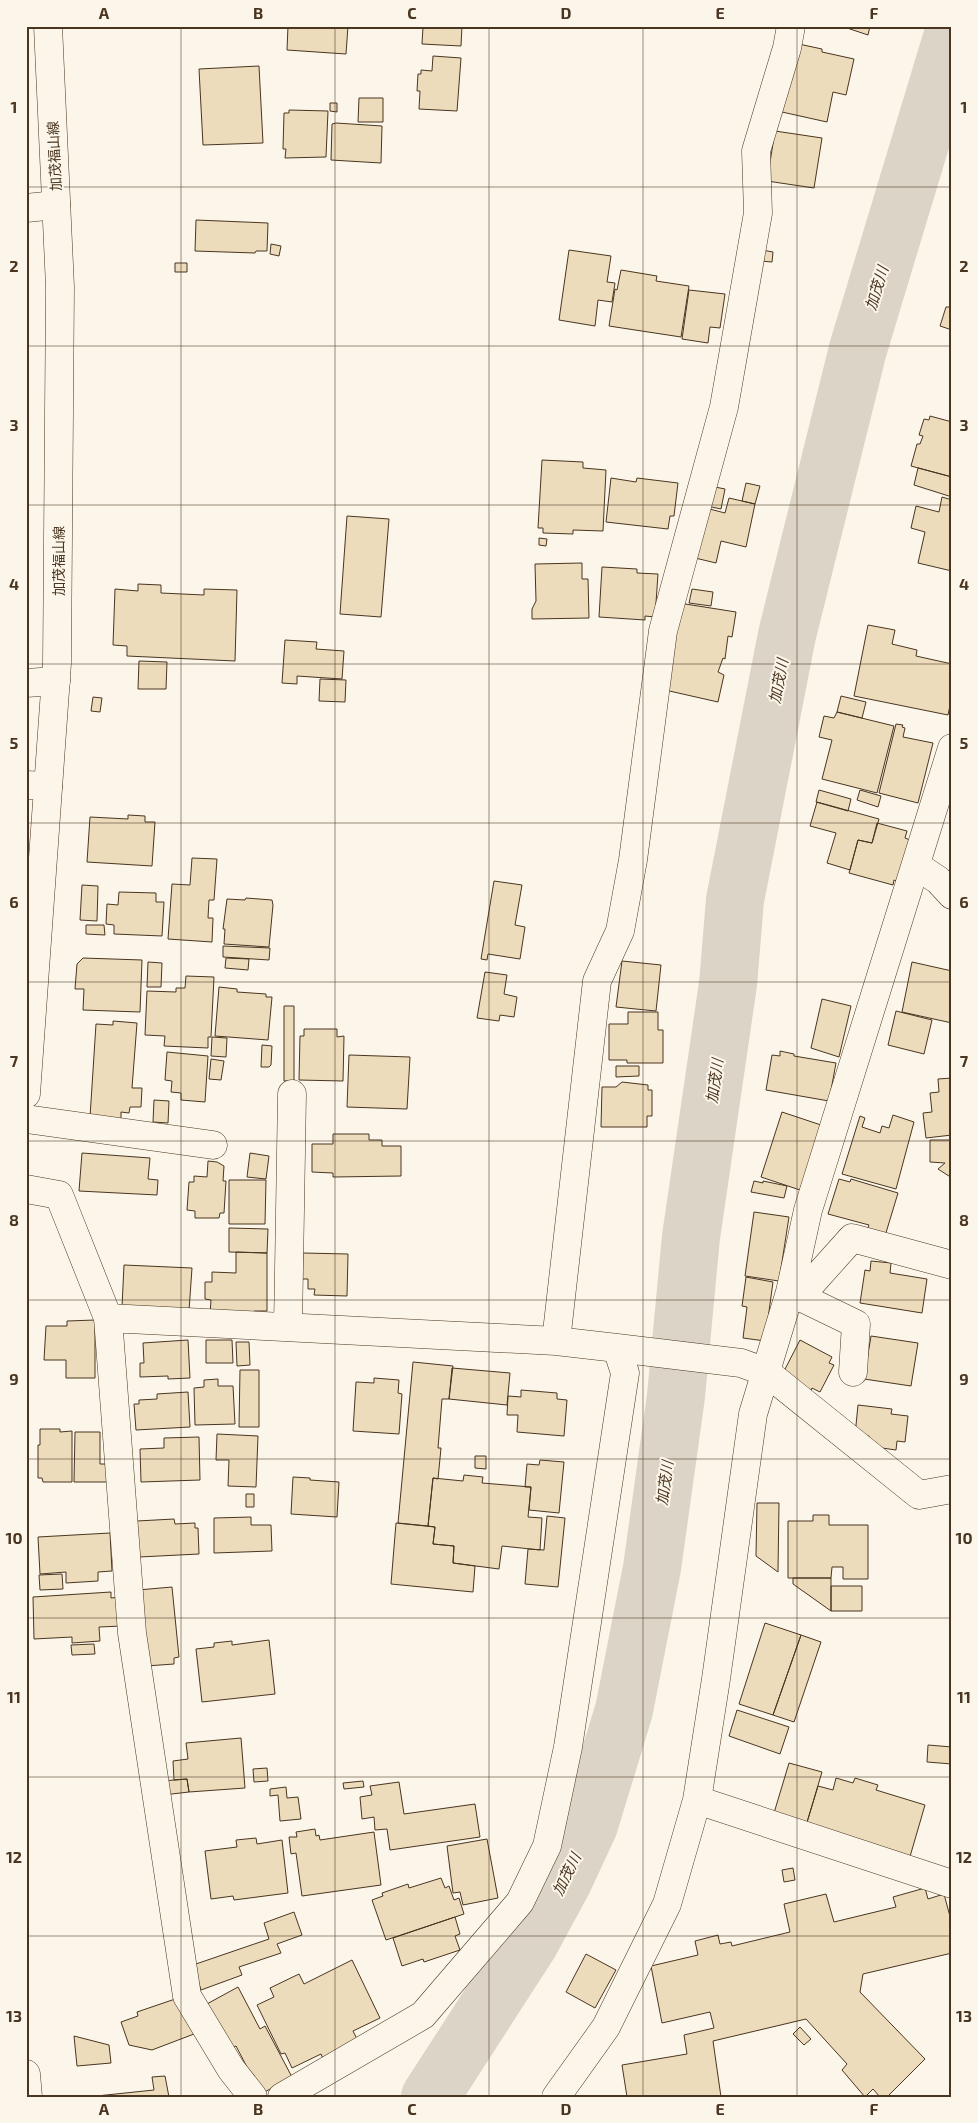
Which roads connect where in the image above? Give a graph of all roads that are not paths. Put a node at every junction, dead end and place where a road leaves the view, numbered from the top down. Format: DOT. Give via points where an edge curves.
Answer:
graph roads {
  1 [pos="48,26"];
  2 [pos="791,26"];
  3 [pos="56,205"];
  4 [pos="26,208"];
  5 [pos="56,681"];
  6 [pos="26,683"];
  7 [pos="952,748"];
  8 [pos="37,785"];
  9 [pos="917,866"];
  10 [pos="952,895"];
  11 [pos="26,1094"];
  12 [pos="292,1094"];
  13 [pos="26,1120"];
  14 [pos="213,1145"];
  15 [pos="26,1189"];
  16 [pos="952,1265"];
  17 [pos="790,1292"];
  18 [pos="108,1318"];
  19 [pos="288,1327"];
  20 [pos="556,1341"];
  21 [pos="624,1349"];
  22 [pos="753,1367"];
  23 [pos="853,1372"];
  24 [pos="952,1489"];
  25 [pos="697,1800"];
  26 [pos="952,1884"];
  27 [pos="26,2074"];
  28 [pos="28,2097"];
  29 [pos="254,2097"];
  30 [pos="282,2097"];
  31 [pos="556,2097"];
  1 -- 3 [label="street, 加茂福山線"];
  2 -- 20 [label="street" via="756,151 758,213 724,407 663,631 634,851 620,931 597,982"];
  3 -- 4 [label="street"];
  3 -- 5 [label="street, 加茂福山線" via="60,287"];
  5 -- 6 [label="street"];
  5 -- 8 [label="street, 加茂福山線"];
  7 -- 9 [label="street"];
  8 -- 11 [label="street, 加茂福山線"];
  9 -- 10 [label="street" via="938,880"];
  9 -- 17 [label="street" via="808,1210"];
  12 -- 19 [label="street"];
  13 -- 14 [label="street"];
  15 -- 18 [label="street" via="59,1195"];
  16 -- 17 [label="street" via="852,1238 809,1286"];
  17 -- 22 [label="street"];
  17 -- 23 [label="street" via="856,1324"];
  18 -- 19 [label="street"];
  18 -- 29 [label="street" via="132,1633 187,1996 231,2069"];
  19 -- 20 [label="street"];
  20 -- 21 [label="street"];
  21 -- 22 [label="street"];
  21 -- 30 [label="street" via="625,1373 568,1748 547,1846 520,1902 423,2015"];
  22 -- 24 [label="street" via="919,1495"];
  22 -- 25 [label="street" via="753,1414"];
  25 -- 26 [label="street"];
  25 -- 31 [label="street" via="667,1904 606,2027"];
  27 -- 28 [label="street"];
}
